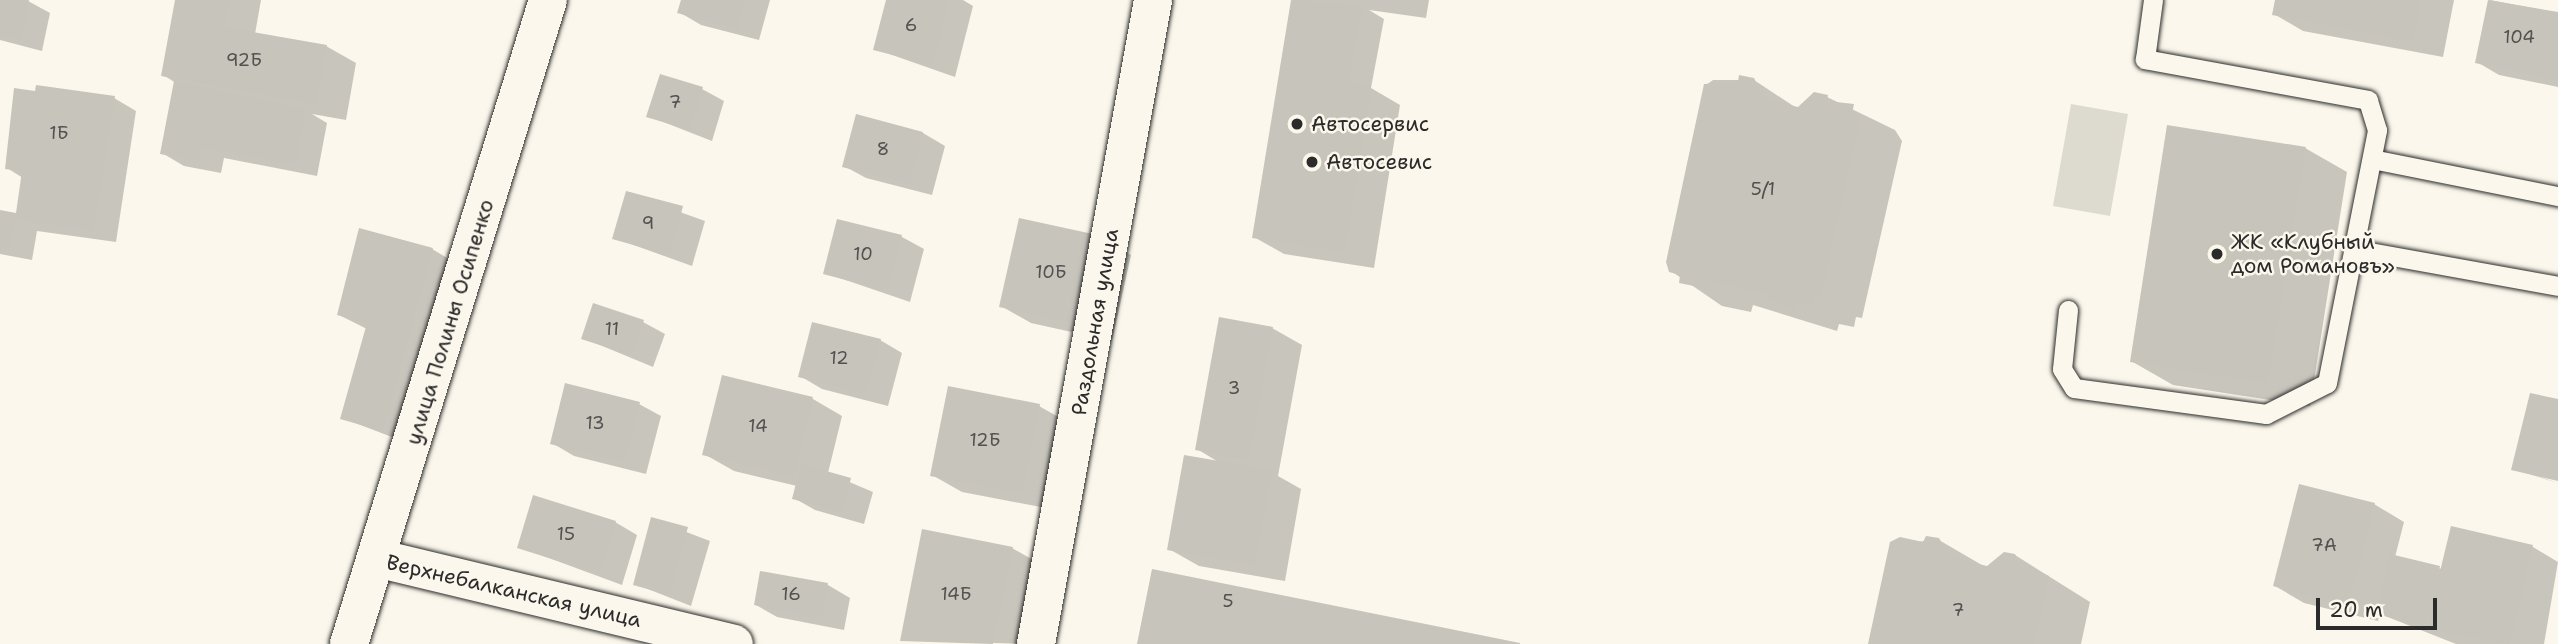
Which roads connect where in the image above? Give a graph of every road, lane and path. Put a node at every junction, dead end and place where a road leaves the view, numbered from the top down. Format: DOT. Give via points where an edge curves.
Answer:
graph roads {
  1 [pos="548,0"];
  2 [pos="1153,0"];
  3 [pos="2153,0"];
  4 [pos="2372,159"];
  5 [pos="2558,196"];
  6 [pos="2353,249"];
  7 [pos="2558,286"];
  8 [pos="2068,310"];
  9 [pos="376,558"];
  10 [pos="349,644"];
  11 [pos="734,644"];
  12 [pos="1036,644"];
  1 -- 9 [label="street, улица Полины Осипенко"];
  2 -- 12 [label="street, Раздольная улица"];
  3 -- 4 [label="lane" via="2145,59 2368,100 2377,130"];
  4 -- 5 [label="lane"];
  4 -- 6 [label="lane"];
  6 -- 7 [label="lane"];
  6 -- 8 [label="lane" via="2328,383 2266,414 2074,388 2062,369"];
  9 -- 10 [label="street, улица Полины Осипенко"];
  9 -- 11 [label="street, Верхнебалканская улица"];
}
